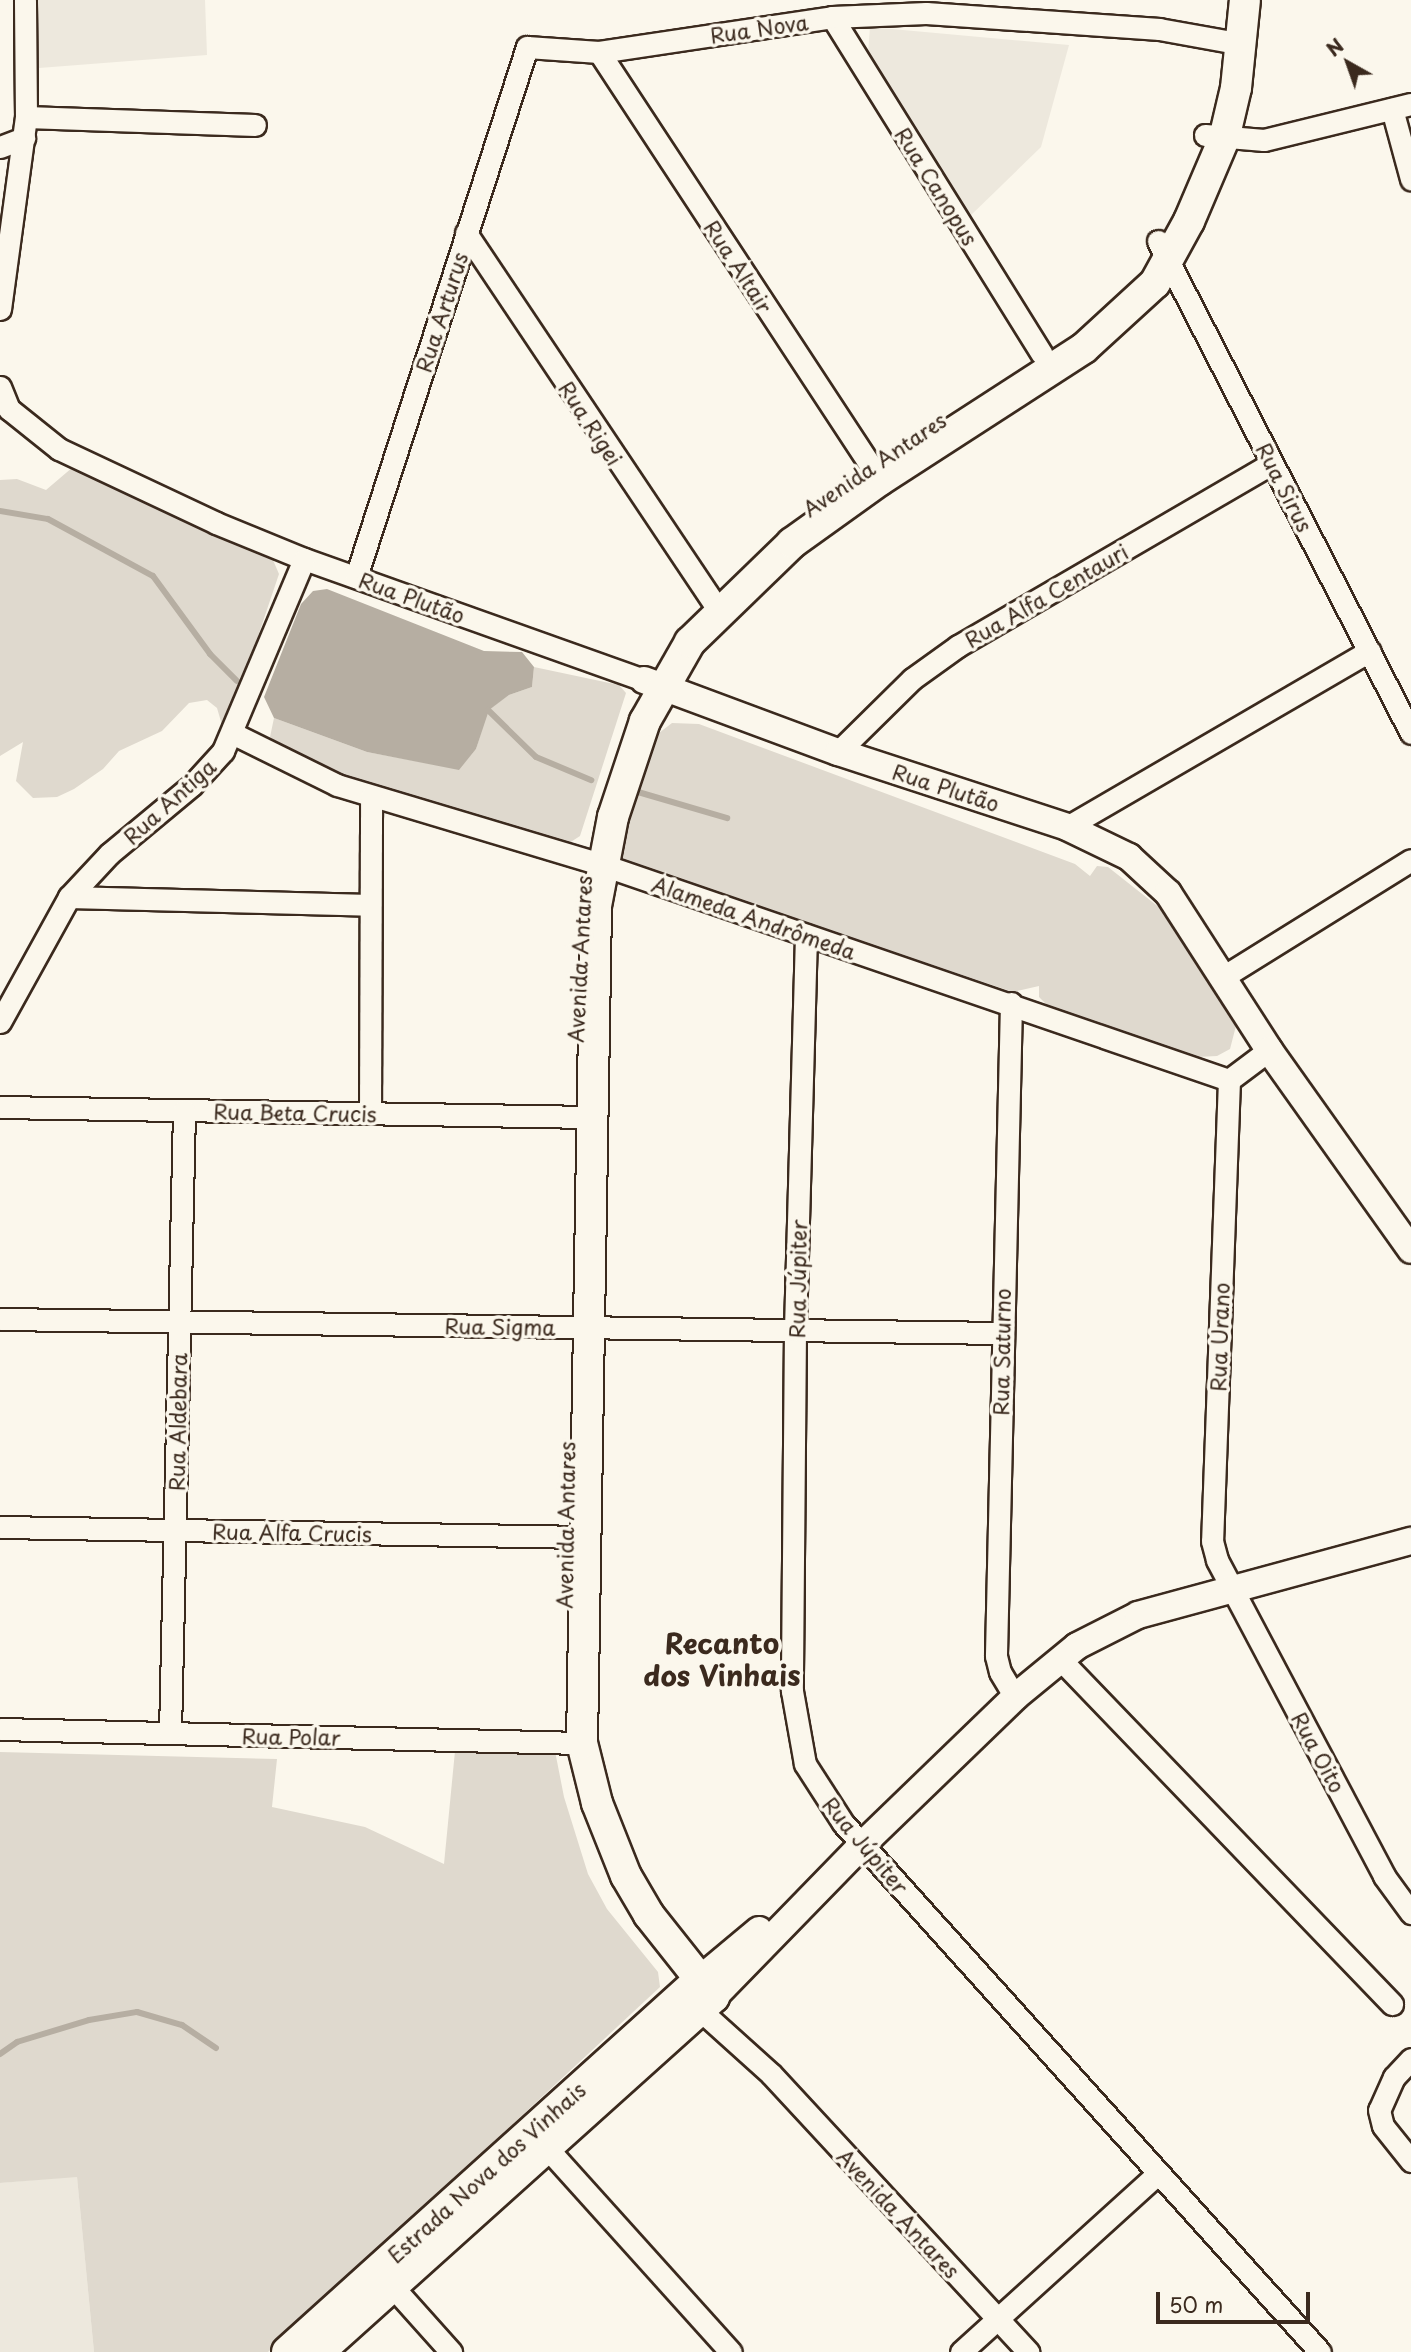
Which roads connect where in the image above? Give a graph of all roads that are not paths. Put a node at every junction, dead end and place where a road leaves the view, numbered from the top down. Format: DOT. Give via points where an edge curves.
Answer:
graph roads {
  1 [pos="25,0"];
  2 [pos="1228,0"];
  3 [pos="1245,0"];
  4 [pos="832,18"];
  5 [pos="1234,43"];
  6 [pos="527,47"];
  7 [pos="599,52"];
  8 [pos="1402,106"];
  9 [pos="255,125"];
  10 [pos="25,127"];
  11 [pos="1214,137"];
  12 [pos="0,147"];
  13 [pos="1411,179"];
  14 [pos="466,233"];
  15 [pos="1163,251"];
  16 [pos="0,310"];
  17 [pos="1107,318"];
  18 [pos="1042,354"];
  19 [pos="0,387"];
  20 [pos="1272,463"];
  21 [pos="875,472"];
  22 [pos="304,559"];
  23 [pos="356,577"];
  24 [pos="712,603"];
  25 [pos="1369,651"];
  26 [pos="653,684"];
  27 [pos="1411,733"];
  28 [pos="234,734"];
  29 [pos="838,752"];
  30 [pos="371,797"];
  31 [pos="1068,827"];
  32 [pos="1411,860"];
  33 [pos="594,862"];
  34 [pos="69,897"];
  35 [pos="369,905"];
  36 [pos="806,935"];
  37 [pos="1223,977"];
  38 [pos="1012,1003"];
  39 [pos="0,1022"];
  40 [pos="1269,1050"];
  41 [pos="1229,1080"];
  42 [pos="0,1107"];
  43 [pos="184,1110"];
  44 [pos="370,1113"];
  45 [pos="582,1117"];
  46 [pos="1411,1250"];
  47 [pos="0,1319"];
  48 [pos="179,1322"];
  49 [pos="578,1327"];
  50 [pos="795,1330"];
  51 [pos="1000,1333"];
  52 [pos="0,1527"];
  53 [pos="174,1530"];
  54 [pos="574,1537"];
  55 [pos="1411,1541"];
  56 [pos="1233,1589"];
  57 [pos="1060,1659"];
  58 [pos="1014,1697"];
  59 [pos="0,1729"];
  60 [pos="170,1733"];
  61 [pos="573,1743"];
  62 [pos="863,1843"];
  63 [pos="1411,1913"];
  64 [pos="699,1995"];
  65 [pos="1392,2004"];
  66 [pos="1411,2059"];
  67 [pos="539,2140"];
  68 [pos="1411,2161"];
  69 [pos="1157,2174"];
  70 [pos="386,2279"];
  71 [pos="997,2319"];
  72 [pos="287,2352"];
  73 [pos="319,2352"];
  74 [pos="451,2352"];
  75 [pos="731,2352"];
  76 [pos="961,2352"];
  77 [pos="1028,2352"];
  78 [pos="1320,2352"];
  1 -- 10 [label="street"];
  2 -- 5 [label="main road, Avenida Antares"];
  3 -- 5 [label="main road, Avenida Antares"];
  4 -- 5 [label="street, Rua Nova" via="984,14 1159,29"];
  4 -- 7 [label="street, Rua Nova"];
  4 -- 18 [label="street, Rua Canopus"];
  5 -- 11 [label="main road, Avenida Antares"];
  6 -- 7 [label="street, Rua Nova"];
  6 -- 14 [label="street, Rua Arturus"];
  7 -- 21 [label="street, Rua Altair"];
  8 -- 11 [label="street" via="1264,140"];
  8 -- 13 [label="street"];
  9 -- 10 [label="street"];
  10 -- 12 [label="street"];
  10 -- 16 [label="street"];
  11 -- 15 [label="main road, Avenida Antares" via="1190,178"];
  14 -- 23 [label="street, Rua Arturus"];
  14 -- 24 [label="street, Rua Rigei"];
  15 -- 17 [label="main road, Avenida Antares" via="1120,293"];
  15 -- 20 [label="street, Rua Sirus"];
  17 -- 18 [label="main road, Avenida Antares"];
  17 -- 21 [label="main road, Avenida Antares" via="1054,369"];
  18 -- 21 [label="main road, Avenida Antares"];
  19 -- 22 [label="street, Rua Plutão" via="9,409 59,449"];
  20 -- 25 [label="street, Rua Sirus"];
  20 -- 29 [label="street, Rua Alfa Centauri" via="948,653 912,679"];
  21 -- 24 [label="main road, Avenida Antares" via="778,530"];
  22 -- 23 [label="street, Rua Plutão"];
  22 -- 28 [label="street, Rua Antiga"];
  23 -- 26 [label="street, Rua Plutão"];
  24 -- 26 [label="main road, Avenida Antares"];
  25 -- 27 [label="street, Rua Sirus"];
  25 -- 31 [label="street"];
  26 -- 29 [label="street, Rua Plutão"];
  26 -- 33 [label="main road, Avenida Antares" via="607,766"];
  28 -- 30 [label="street, Alameda Andrômeda"];
  28 -- 34 [label="street, Rua Antiga" via="211,767 109,854"];
  29 -- 31 [label="street, Rua Plutão"];
  30 -- 33 [label="street, Alameda Andrômeda"];
  30 -- 35 [label="street"];
  31 -- 37 [label="street, Rua Plutão" via="1103,841 1157,881"];
  32 -- 37 [label="street"];
  33 -- 36 [label="street, Alameda Andrômeda"];
  33 -- 45 [label="main road, Avenida Antares" via="578,904"];
  34 -- 35 [label="street"];
  34 -- 39 [label="street, Rua Antiga"];
  35 -- 44 [label="street"];
  36 -- 38 [label="street, Alameda Andrômeda"];
  36 -- 50 [label="street, Rua Júpiter"];
  37 -- 40 [label="street, Rua Plutão"];
  38 -- 41 [label="street, Alameda Andrômeda"];
  38 -- 51 [label="street, Rua Saturno"];
  40 -- 41 [label="street"];
  40 -- 46 [label="street, Rua Plutão"];
  41 -- 56 [label="street, Rua Urano" via="1212,1541"];
  42 -- 43 [label="street, Rua Beta Crucis"];
  43 -- 44 [label="street, Rua Beta Crucis"];
  43 -- 48 [label="street, Rua Aldebara"];
  44 -- 45 [label="street, Rua Beta Crucis"];
  45 -- 49 [label="main road, Avenida Antares"];
  47 -- 48 [label="street, Rua Sigma"];
  48 -- 49 [label="street, Rua Sigma"];
  48 -- 53 [label="street, Rua Aldebara"];
  49 -- 50 [label="street, Rua Sigma"];
  49 -- 54 [label="main road, Avenida Antares"];
  50 -- 51 [label="street, Rua Sigma"];
  50 -- 62 [label="street, Rua Júpiter" via="793,1713 805,1764 843,1823"];
  51 -- 58 [label="street, Rua Saturno" via="996,1656"];
  52 -- 53 [label="street, Rua Alfa Crucis"];
  53 -- 54 [label="street, Rua Alfa Crucis"];
  53 -- 60 [label="street, Rua Aldebara"];
  54 -- 61 [label="main road, Avenida Antares"];
  55 -- 56 [label="street"];
  56 -- 57 [label="street" via="1115,1624"];
  56 -- 63 [label="street, Rua Oito" via="1384,1876"];
  57 -- 58 [label="street"];
  57 -- 65 [label="street"];
  58 -- 62 [label="street"];
  59 -- 60 [label="street, Rua Polar"];
  60 -- 61 [label="street, Rua Polar"];
  61 -- 64 [label="main road, Avenida Antares" via="577,1805 601,1871 635,1928"];
  62 -- 64 [label="street"];
  62 -- 69 [label="street, Rua Júpiter"];
  64 -- 67 [label="main road, Estrada Nova dos Vinhais"];
  64 -- 71 [label="street, Avenida Antares"];
  66 -- 68 [label="street" via="1394,2077 1379,2110 1383,2126"];
  67 -- 70 [label="main road, Estrada Nova dos Vinhais"];
  67 -- 75 [label="street"];
  69 -- 71 [label="street"];
  69 -- 78 [label="street, Rua Júpiter"];
  70 -- 72 [label="main road, Estrada Nova dos Vinhais"];
  70 -- 73 [label="main road, Estrada Nova dos Vinhais"];
  70 -- 74 [label="street"];
  71 -- 76 [label="street"];
  71 -- 77 [label="street, Avenida Antares"];
}
